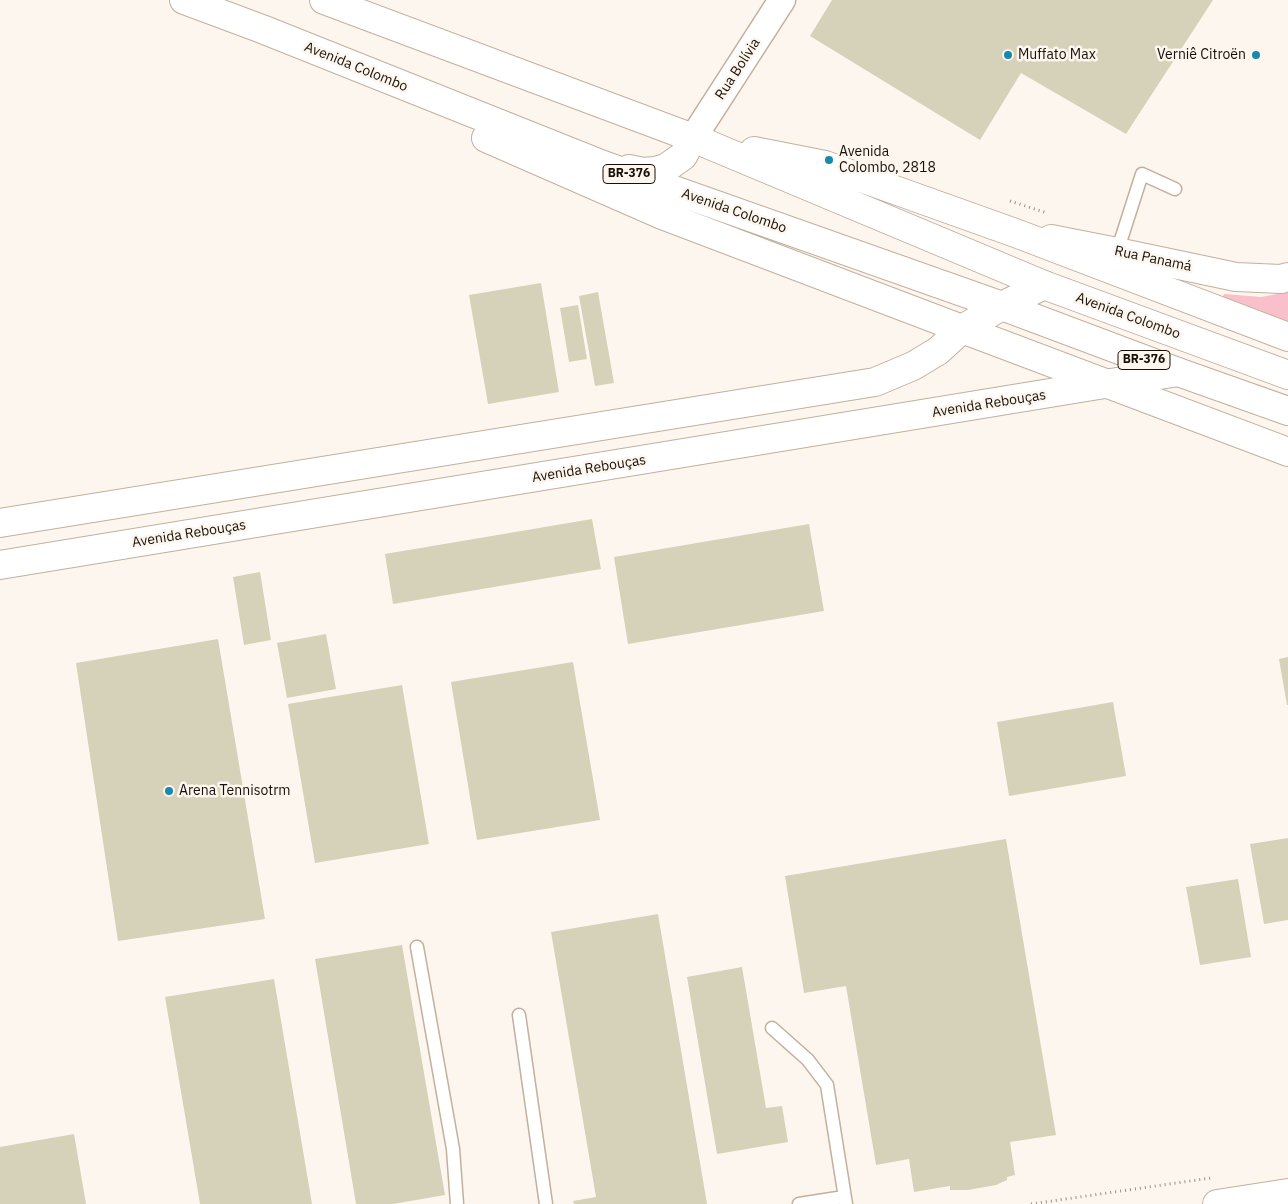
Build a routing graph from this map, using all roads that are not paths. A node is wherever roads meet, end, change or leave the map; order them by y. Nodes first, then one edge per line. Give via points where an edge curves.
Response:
1 (184, 0) edge
2 (324, 0) edge
3 (782, 0) edge
4 (262, 29) junction
5 (693, 138) junction
6 (603, 165) junction
7 (1176, 189) dead end
8 (1018, 234) junction
9 (1117, 252) junction
10 (1288, 277) edge
11 (1044, 285) junction
12 (1002, 306) junction
13 (962, 329) junction
14 (1288, 337) edge
15 (1178, 372) junction
16 (1288, 375) edge
17 (875, 382) junction
18 (1111, 384) junction
19 (1288, 411) edge
20 (882, 422) junction
21 (1288, 452) edge
22 (363, 465) junction
23 (370, 504) junction
24 (0, 523) edge
25 (0, 565) edge
26 (417, 947) dead end
27 (519, 1015) dead end
28 (772, 1028) dead end
29 (1288, 1193) edge
30 (845, 1200) edge
31 (1234, 1203) edge
32 (457, 1204) edge
33 (546, 1204) edge
34 (799, 1204) edge

1 - 4 main road, Avenida Colombo / BR-376
2 - 5 main road, Avenida Colombo / BR-376
3 - 5 street, Rua Bolívia
4 - 6 main road, Avenida Colombo / BR-376
4 - 13 main road via 439,117 662,215
5 - 6 main road via 683,156 656,171
5 - 8 main road, Avenida Colombo via 825,165
5 - 11 main road, Avenida Colombo / BR-376
6 - 12 main road, Avenida Colombo / BR-376
7 - 9 lane via 1142,174
8 - 9 main road, Rua Panamá
8 - 14 main road, Avenida Colombo
9 - 10 main road, Rua Panamá via 1236,277
11 - 12 main road
11 - 16 main road, Avenida Colombo / BR-376
12 - 13 main road
12 - 15 main road, Avenida Colombo / BR-376
13 - 17 main road via 913,366
13 - 18 main road
15 - 18 main road, Avenida Rebouças
15 - 19 main road, Avenida Colombo / BR-376
17 - 20 main road
17 - 22 main road
18 - 20 main road, Avenida Rebouças
18 - 21 main road
20 - 23 main road, Avenida Rebouças
22 - 23 main road
22 - 24 main road
23 - 25 main road, Avenida Rebouças
26 - 32 lane via 453,1149
27 - 33 lane
28 - 30 lane via 808,1060 827,1085
29 - 31 main road
30 - 34 lane

